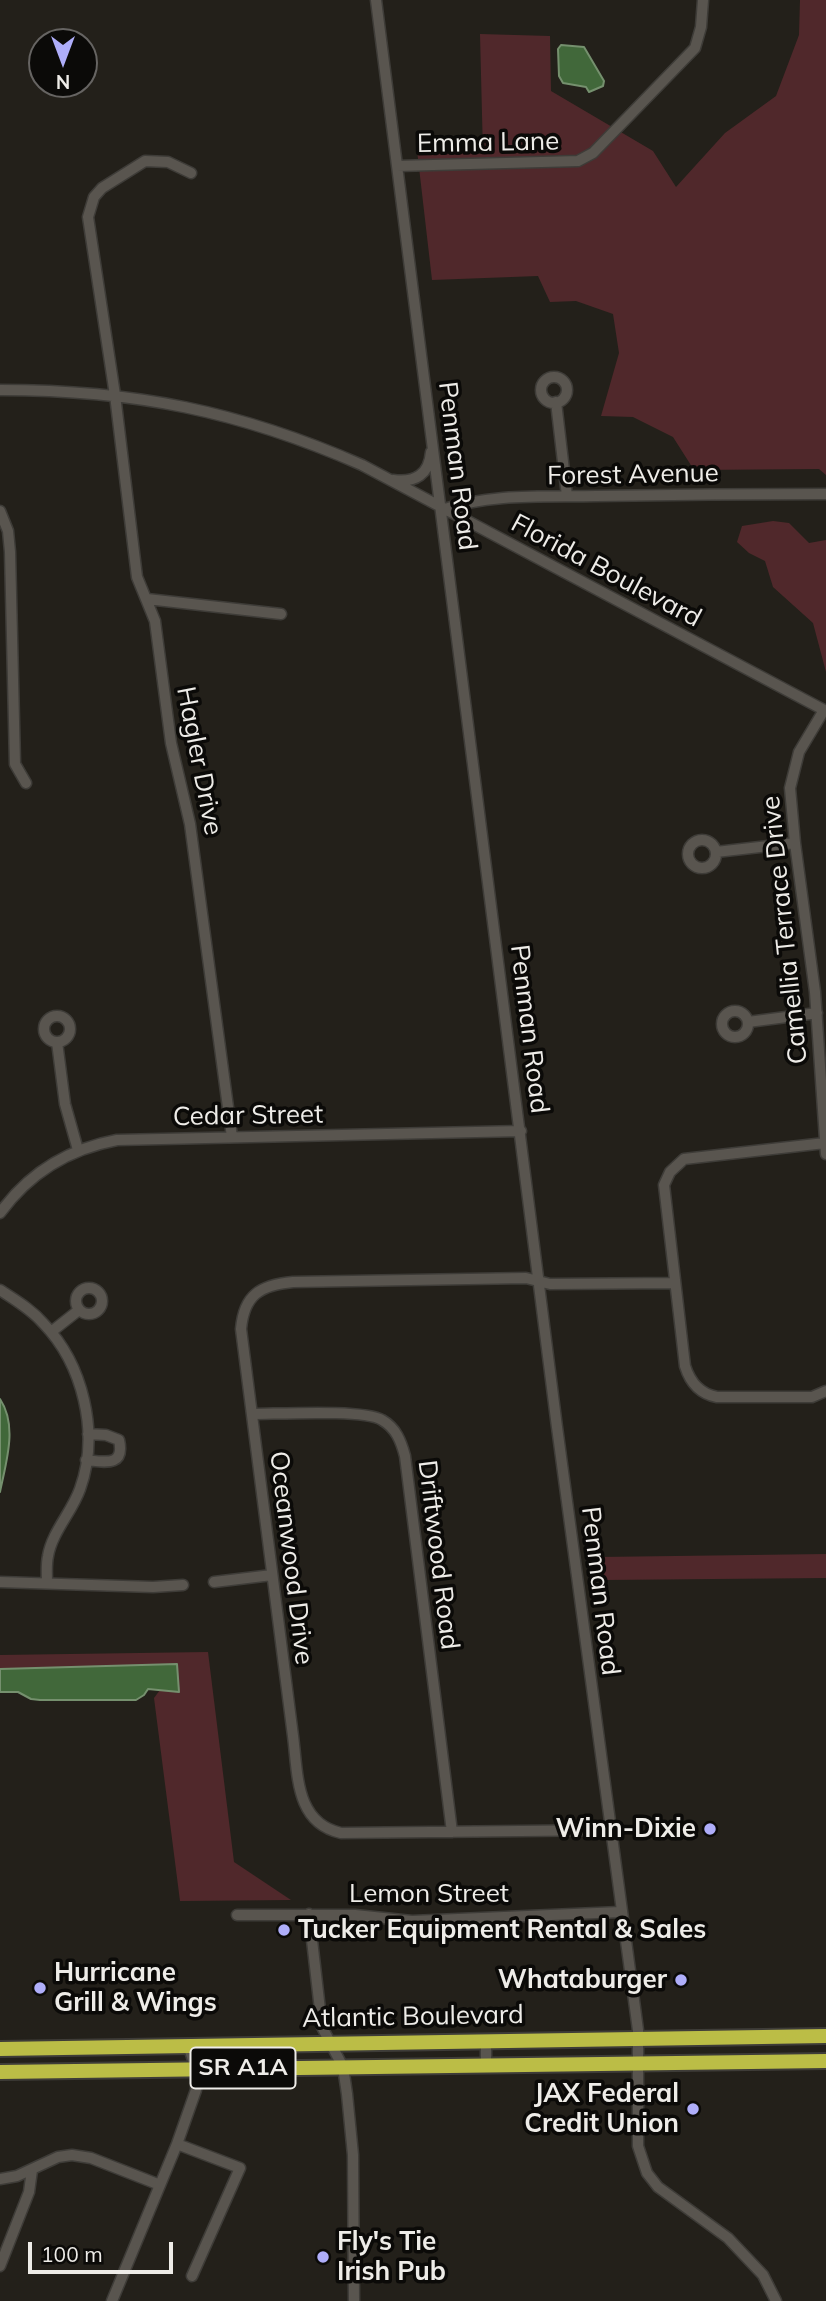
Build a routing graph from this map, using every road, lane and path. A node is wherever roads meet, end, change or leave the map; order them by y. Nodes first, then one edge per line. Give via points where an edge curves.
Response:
1 (376, 0) edge
2 (703, 0) edge
3 (397, 166) junction
4 (191, 173) dead end
5 (0, 390) edge
6 (115, 395) junction
7 (556, 402) dead end
8 (433, 437) junction
9 (387, 479) junction
10 (826, 494) edge
11 (567, 496) junction
12 (442, 510) junction
13 (0, 511) edge
14 (147, 599) junction
15 (281, 614) dead end
16 (825, 710) edge
17 (26, 783) dead end
18 (795, 843) junction
19 (716, 852) dead end
20 (817, 1013) junction
21 (748, 1022) dead end
22 (57, 1042) dead end
23 (521, 1131) junction
24 (232, 1137) junction
25 (825, 1143) edge
26 (78, 1150) junction
27 (826, 1154) edge
28 (0, 1213) edge
29 (540, 1281) junction
30 (675, 1283) junction
31 (0, 1290) edge
32 (79, 1310) dead end
33 (51, 1332) junction
34 (826, 1391) edge
35 (252, 1415) junction
36 (88, 1434) junction
37 (86, 1460) junction
38 (272, 1575) junction
39 (0, 1582) edge
40 (215, 1582) dead end
41 (47, 1583) junction
42 (184, 1585) dead end
43 (610, 1830) junction
44 (452, 1832) junction
45 (620, 1912) junction
46 (309, 1914) junction
47 (237, 1915) dead end
48 (826, 2036) edge
49 (639, 2038) junction
50 (486, 2041) junction
51 (330, 2043) junction
52 (188, 2045) junction
53 (0, 2049) edge
54 (826, 2061) edge
55 (638, 2063) junction
56 (486, 2065) junction
57 (343, 2067) junction
58 (196, 2069) junction
59 (0, 2072) edge
60 (177, 2144) junction
61 (32, 2170) junction
62 (0, 2179) edge
63 (160, 2185) junction
64 (0, 2266) edge
65 (192, 2276) dead end
66 (113, 2301) edge
67 (354, 2301) edge
68 (776, 2301) edge

1 - 3 street, Penman Road
2 - 3 street, Emma Lane via 695,48 593,153 578,161
3 - 8 street, Penman Road
4 - 6 street, Hagler Drive via 168,162 145,162 102,188 89,207
5 - 6 street, Florida Boulevard
6 - 9 street, Florida Boulevard via 240,419 323,448
6 - 14 street, Hagler Drive via 137,577
7 - 11 street
8 - 9 street via 430,464 422,474 411,480
8 - 12 street, Penman Road
9 - 12 street, Florida Boulevard
10 - 11 street, Forest Avenue
11 - 12 street, Forest Avenue via 475,500
12 - 16 street, Florida Boulevard
12 - 23 street, Penman Road
13 - 17 street via 10,552 15,764
14 - 15 street
14 - 24 street, Hagler Drive via 155,621 174,760 190,824
16 - 18 street, Camellia Terrace Drive via 799,752 791,777
18 - 19 street
18 - 20 street, Camellia Terrace Drive
20 - 21 street
20 - 25 street, Camellia Terrace Drive
22 - 26 street via 65,1104
23 - 24 street, Cedar Street
23 - 29 street, Penman Road
24 - 26 street, Cedar Street via 117,1140
25 - 27 street, Camellia Terrace Drive
25 - 30 street via 684,1159 670,1171 664,1192
26 - 28 street, Cedar Street via 38,1173
29 - 30 street
29 - 35 street, Oceanwood Drive via 293,1282 259,1290 245,1307 241,1329
29 - 43 street, Penman Road
30 - 34 street via 685,1366 701,1391 717,1397 784,1398 813,1397
31 - 33 street
32 - 33 street
33 - 36 street via 74,1370
35 - 38 street, Oceanwood Drive
35 - 44 street, Driftwood Road via 373,1416 398,1436 405,1456
36 - 37 street
36 - 37 street via 114,1437 121,1448 115,1461
37 - 41 street via 81,1487 48,1555
38 - 40 street
38 - 44 street, Oceanwood Drive via 301,1797 310,1814 318,1824 341,1833
39 - 41 street
41 - 42 street
43 - 44 street
43 - 45 street, Penman Road
45 - 46 street, Lemon Street via 412,1921
45 - 49 street, Penman Road
46 - 47 street, Lemon Street
46 - 51 street via 320,2017
48 - 49 highway, Atlantic Boulevard / SR A1A
49 - 50 highway, Atlantic Boulevard / SR A1A
49 - 55 street, Penman Road
50 - 51 highway, Atlantic Boulevard / SR A1A
50 - 56 street
51 - 52 highway, Atlantic Boulevard / SR A1A
51 - 57 street
52 - 53 highway, Atlantic Boulevard / SR A1A
52 - 58 street
54 - 55 highway, Atlantic Boulevard / SR A1A
55 - 56 highway, Atlantic Boulevard / SR A1A
55 - 68 street, Penman Road via 638,2146 647,2173 673,2200 728,2238 762,2275
56 - 57 highway, Atlantic Boulevard / SR A1A
57 - 58 highway, Atlantic Boulevard / SR A1A
57 - 67 street via 353,2155
58 - 59 highway, Atlantic Boulevard / SR A1A
58 - 60 street via 196,2090
60 - 63 street
60 - 65 street via 240,2168
61 - 62 street
61 - 63 street via 72,2155
61 - 64 street via 29,2192
63 - 66 street

